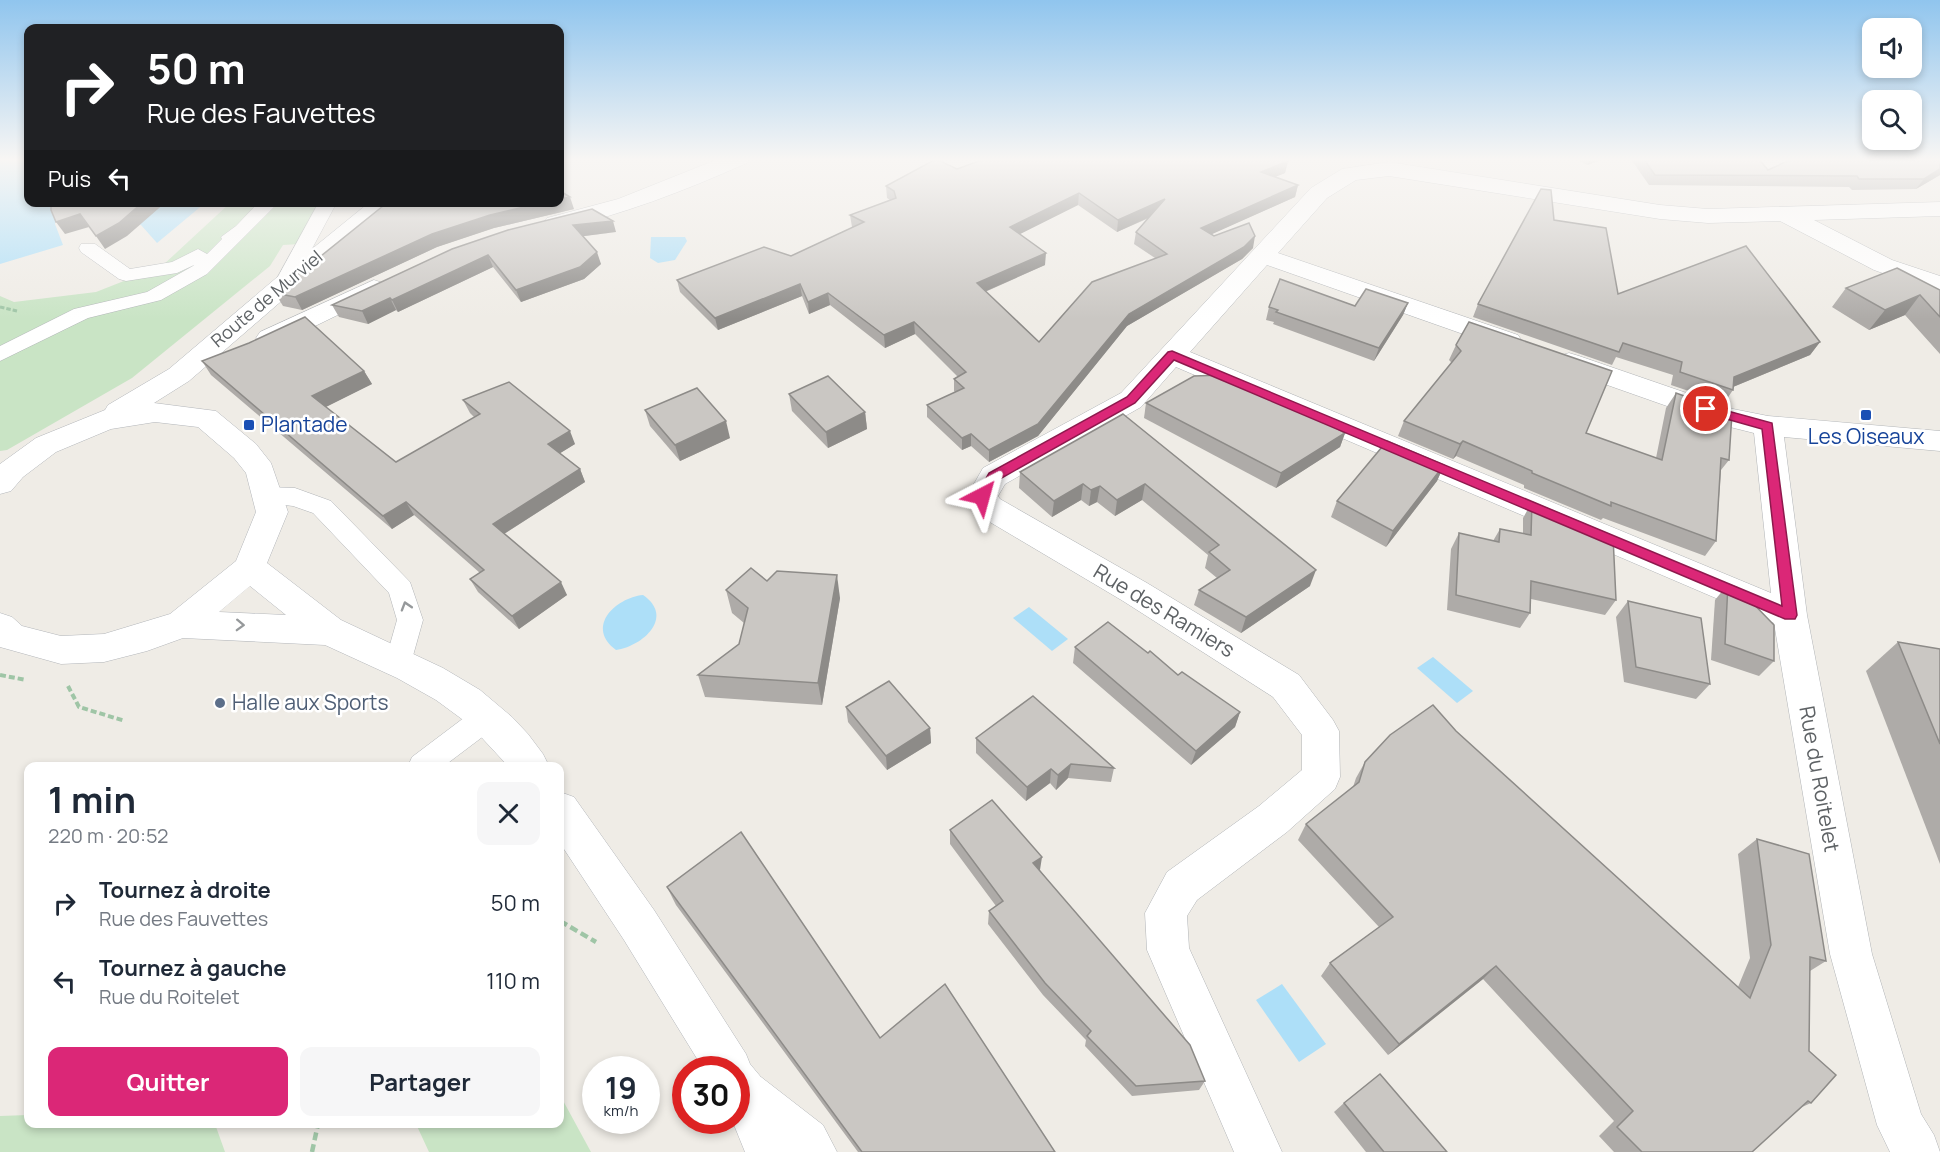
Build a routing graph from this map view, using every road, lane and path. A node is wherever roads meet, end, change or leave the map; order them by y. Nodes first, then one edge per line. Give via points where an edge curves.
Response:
1 (261, 212) edge
2 (323, 212) edge
3 (373, 212) edge
4 (606, 212) edge
5 (1301, 212) edge
6 (1658, 212) edge
7 (1843, 212) edge
8 (1785, 214) junction
9 (537, 226) edge
10 (243, 230) junction
11 (88, 248) dead end
12 (1261, 255) junction
13 (396, 277) edge
14 (284, 284) junction
15 (1940, 285) edge
16 (0, 354) edge
17 (1172, 355) junction
18 (179, 375) junction
19 (155, 412) junction
20 (105, 420) junction
21 (1768, 426) junction
22 (1940, 441) edge
23 (4, 476) edge
24 (267, 496) junction
25 (249, 568) junction
26 (1790, 615) junction
27 (182, 624) junction
28 (330, 631) junction
29 (4, 634) edge
30 (399, 663) junction
31 (68, 685) dead end
32 (487, 717) junction
33 (125, 721) dead end
34 (427, 762) edge
35 (527, 762) edge
36 (564, 816) edge
37 (721, 1056) edge
38 (750, 1092) edge
39 (750, 1110) edge
40 (317, 1128) edge
41 (1909, 1139) edge
42 (312, 1152) edge
43 (769, 1152) edge
44 (813, 1152) edge
45 (1258, 1152) edge

1 - 10 lane
2 - 14 lane
3 - 14 street, Route de Murviel
4 - 9 street
5 - 12 street, Rue des Ramiers
6 - 8 street, Rue des Ramiers via 1708,216
7 - 8 street
8 - 15 street via 1883,265
10 - 11 lane via 177,267 126,275
10 - 16 lane via 200,270 154,296 81,313
12 - 17 street, Rue des Ramiers
12 - 21 street via 1728,417
13 - 18 street via 244,350
14 - 18 street, Route de Murviel
17 - 26 street
17 - 45 street, Rue des Ramiers via 1131,400 994,477 982,496 989,507 1286,686 1320,731 1321,777 1273,819 1182,886 1166,913 1168,950
18 - 19 street, Route de Murviel
18 - 20 street, Route de Murviel
19 - 20 street
19 - 24 street via 206,418 253,460
20 - 23 street via 46,445
21 - 22 street
21 - 26 street, Rue du Roitelet
24 - 25 street via 272,512
30 -> 24 lane via 410,620 401,589 322,507 296,497
25 - 27 street
25 - 28 street
26 - 41 street, Rue du Roitelet via 1851,954
27 -> 28 street
27 - 29 street via 105,648 61,650
28 - 30 street
30 - 32 street via 442,683
31 - 33 path via 79,706
32 - 34 lane
32 - 35 street
36 - 37 street
38 - 44 street
39 - 43 street
40 - 42 path

